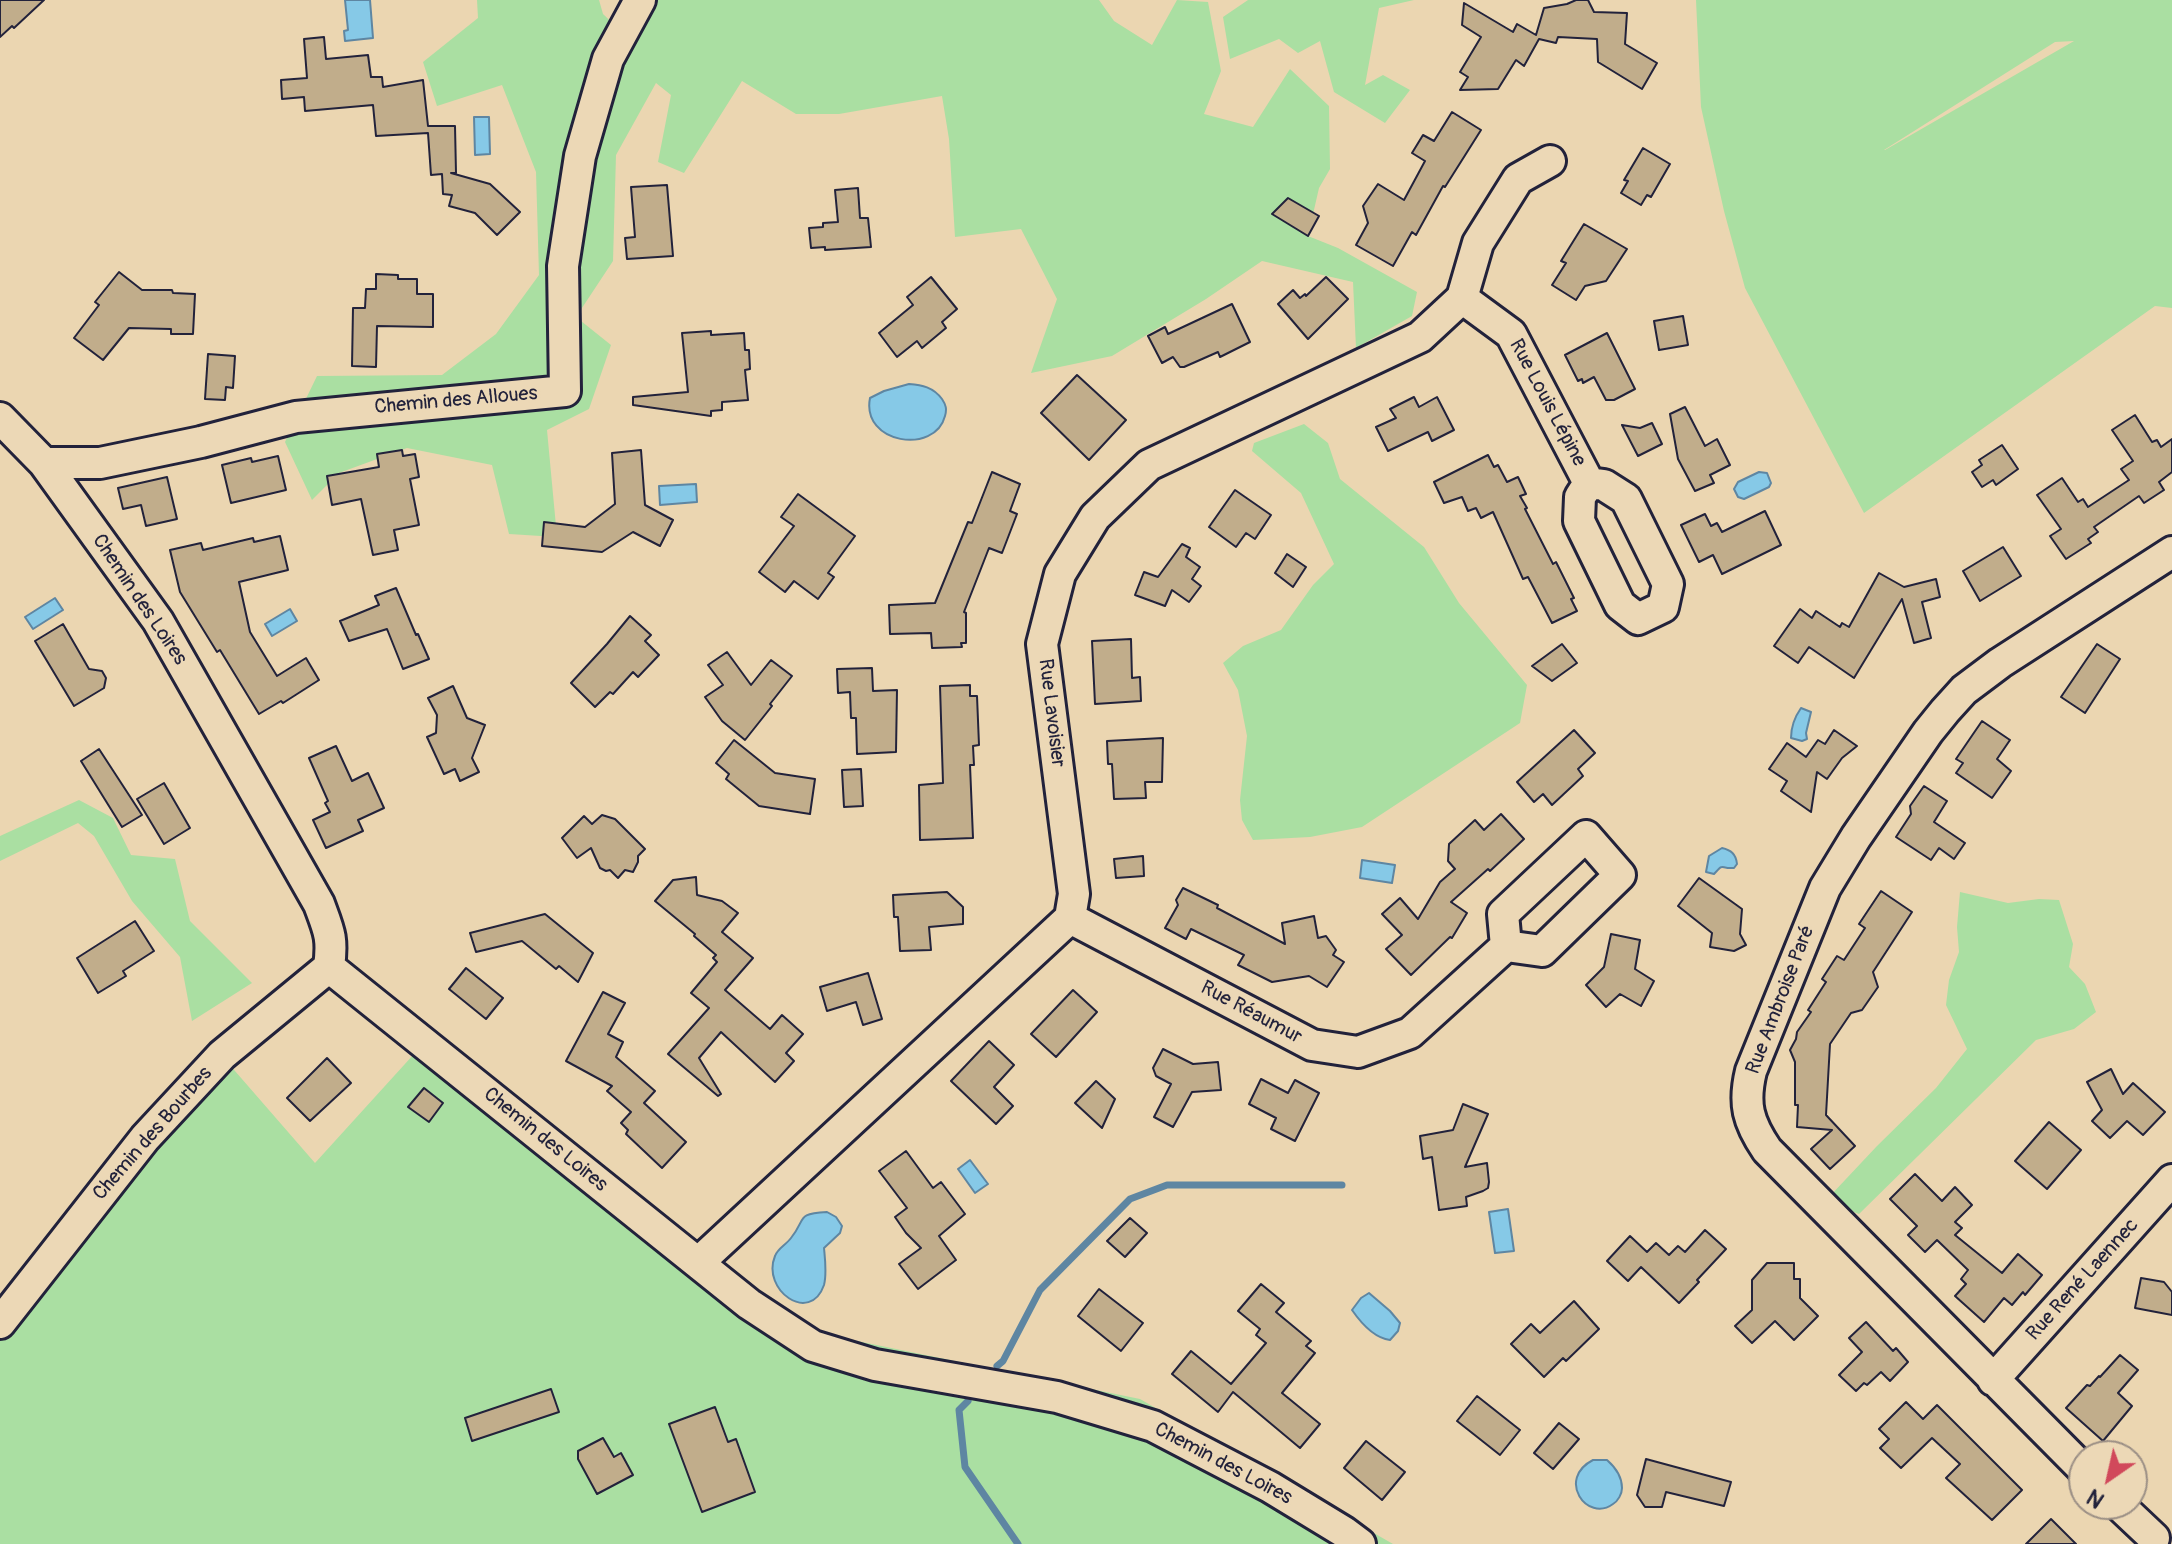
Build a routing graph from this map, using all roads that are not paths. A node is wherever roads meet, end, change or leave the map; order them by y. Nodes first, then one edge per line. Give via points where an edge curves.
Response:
1 (640, 0) edge
2 (1550, 161) dead end
3 (1462, 298) junction
4 (0, 418) edge
5 (44, 463) junction
6 (1589, 483) dead end
7 (2172, 552) edge
8 (1070, 918) junction
9 (1506, 946) dead end
10 (329, 967) junction
11 (2172, 1180) edge
12 (698, 1263) junction
13 (0, 1323) edge
14 (1993, 1380) junction
15 (2068, 1454) edge
16 (2140, 1520) edge
17 (2158, 1533) edge
18 (1360, 1544) edge

1 - 5 street, Chemin des Alloues via 608,59 580,156 563,266 565,391 296,417 100,463
2 - 3 street via 1518,179 1478,243
3 - 6 street, Rue Louis Lépine via 1511,334
3 - 8 street, Rue Lavoisier via 1420,337 1149,465 1095,517 1060,574 1042,644 1074,894
4 - 5 street, Chemin des Loires
5 - 10 street, Chemin des Loires via 158,621 312,891 329,931
7 - 14 street, Rue Ambroise Paré via 2000,663 1964,690 1928,732 1825,888 1746,1092 1754,1132 1767,1150
8 - 9 street, Rue Réaumur via 1312,1045 1358,1052 1410,1033
8 - 12 street
10 - 12 street, Chemin des Loires
10 - 13 street, Chemin des Bourbes via 222,1055 145,1138
11 - 14 street, Rue René Laennec
12 - 18 street, Chemin des Loires via 813,1346 875,1365 1057,1397 1153,1426 1270,1487
14 - 15 street, Rue Ambroise Paré
16 - 17 street

